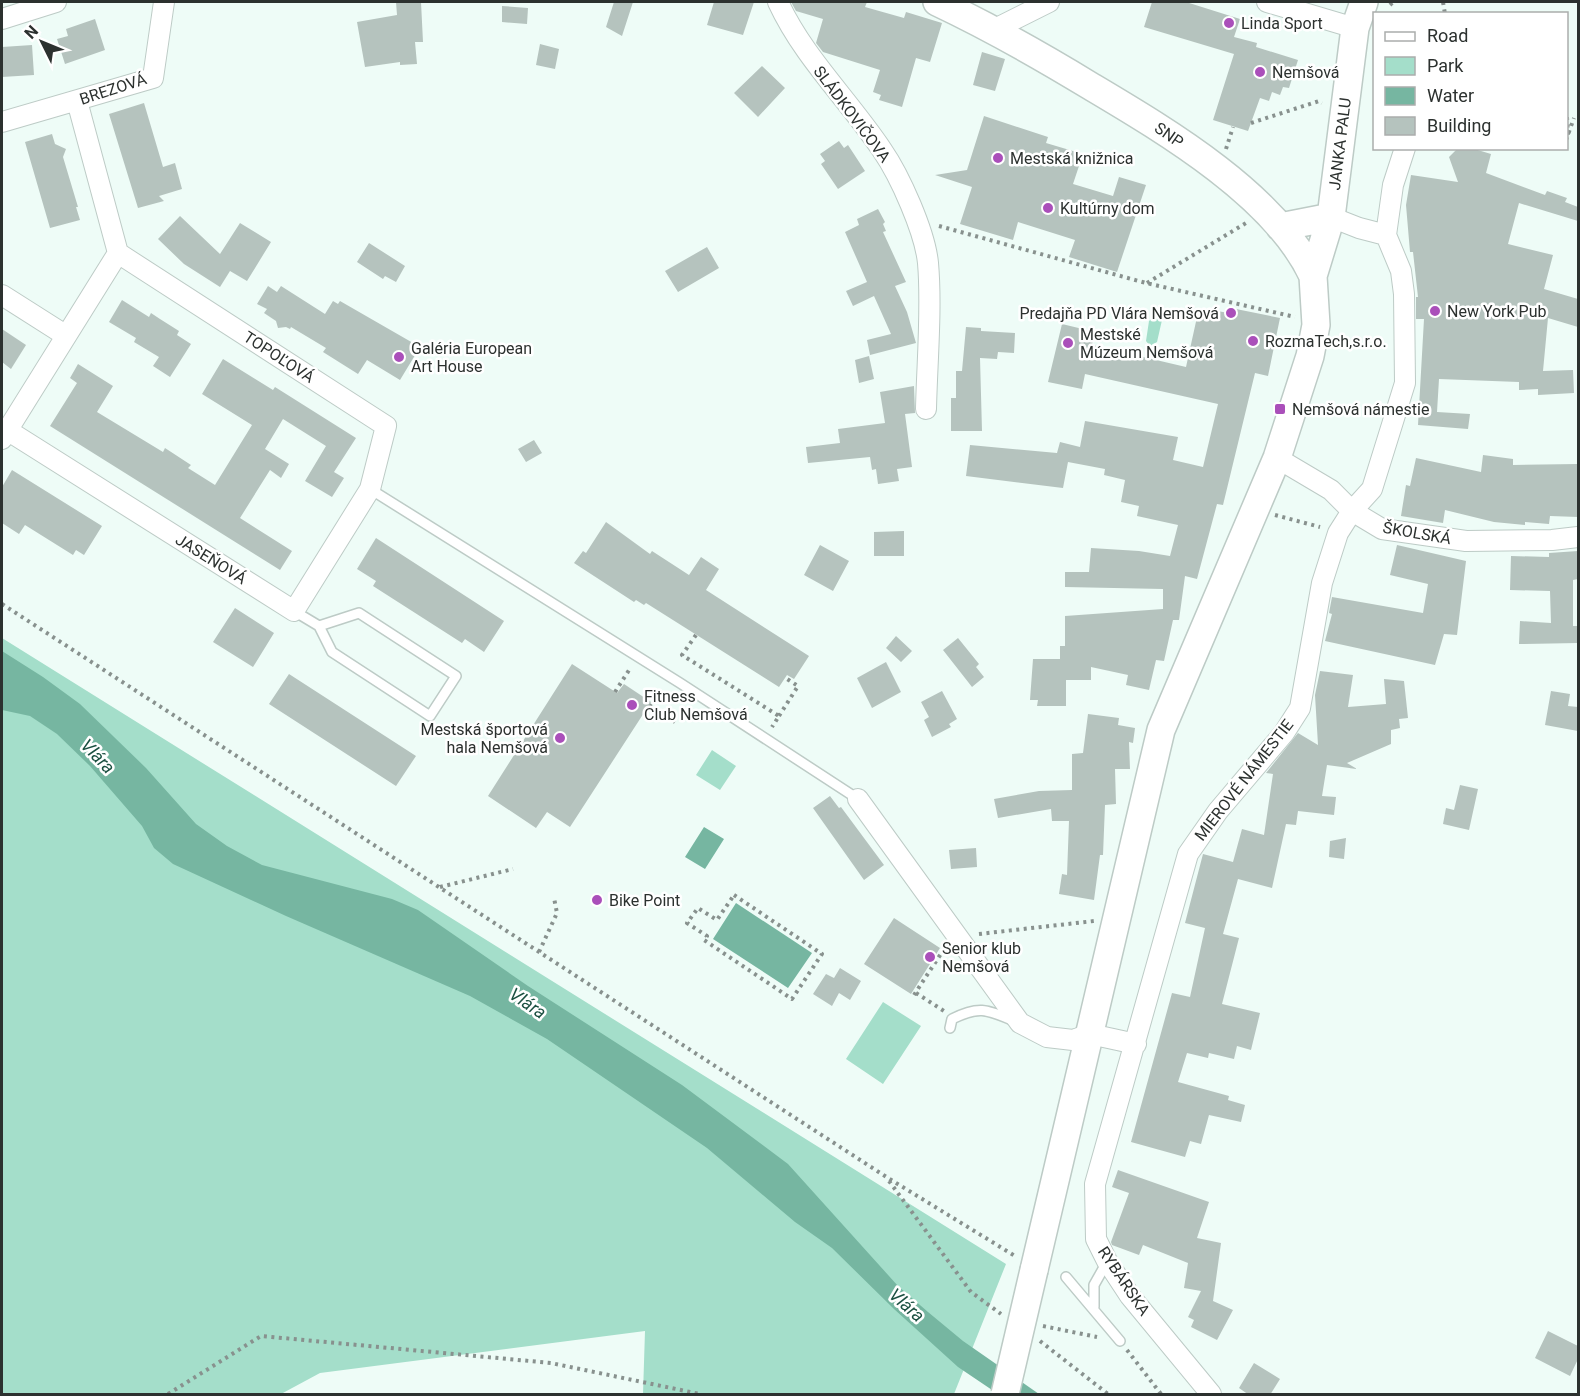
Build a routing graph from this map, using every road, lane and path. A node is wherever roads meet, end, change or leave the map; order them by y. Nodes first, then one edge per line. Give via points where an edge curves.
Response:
1 (56, 2) edge
2 (164, 2) edge
3 (778, 2) edge
4 (937, 2) edge
5 (1049, 2) edge
6 (1267, 2) edge
7 (1382, 3) edge
8 (2, 19) edge
9 (1355, 28) junction
10 (995, 29) junction
11 (77, 101) junction
12 (1330, 108) dead end
13 (1574, 118) dead end
14 (2, 122) edge
15 (1251, 123) dead end
16 (1233, 127) dead end
17 (1568, 137) edge
18 (1404, 150) edge
19 (1224, 152) dead end
20 (1331, 217) junction
21 (1253, 219) dead end
22 (918, 220) junction
23 (1280, 227) junction
24 (1389, 242) junction
25 (118, 253) junction
26 (1313, 276) junction
27 (1146, 283) junction
28 (2, 295) edge
29 (1295, 317) dead end
30 (65, 335) junction
31 (926, 409) dead end
32 (4, 434) edge
33 (1277, 458) junction
34 (370, 489) junction
35 (1352, 511) junction
36 (1269, 513) dead end
37 (1338, 532) junction
38 (1578, 537) edge
39 (2, 604) edge
40 (294, 611) junction
41 (319, 626) junction
42 (696, 635) dead end
43 (638, 657) junction
44 (789, 676) dead end
45 (615, 692) dead end
46 (649, 705) dead end
47 (779, 716) junction
48 (675, 722) dead end
49 (765, 738) junction
50 (858, 799) joint
51 (513, 869) dead end
52 (440, 887) junction
53 (554, 898) dead end
54 (1103, 920) dead end
55 (956, 935) junction
56 (704, 940) joint
57 (539, 952) junction
58 (955, 1018) junction
59 (1020, 1023) junction
60 (950, 1029) dead end
61 (1090, 1034) junction
62 (1136, 1044) junction
63 (888, 1178) junction
64 (1107, 1261) junction
65 (1027, 1265) junction
66 (1066, 1276) dead end
67 (1094, 1310) junction
68 (1009, 1317) dead end
69 (1038, 1324) dead end
70 (1036, 1338) dead end
71 (1120, 1341) junction
72 (168, 1395) edge
73 (700, 1395) edge
74 (1005, 1395) edge
75 (1108, 1395) edge
76 (1161, 1395) edge
77 (1211, 1395) edge

1 - 8 street
2 - 11 street, BREZOVÁ via 153,78
3 - 22 street, SLÁDKOVIČOVA via 812,61 884,151
4 - 10 main road, SNP
5 - 10 street
6 - 9 street
7 - 9 main road, JANKA PALU
9 - 20 main road, JANKA PALU
10 - 23 main road, SNP via 1162,129 1218,171
11 - 14 street, BREZOVÁ
11 - 25 street
12 - 15 path via 1319,102
13 - 17 path
16 - 19 path
18 - 24 street, MIEROVÉ NÁMESTIE via 1393,185
20 - 23 main road
20 - 24 street
20 - 26 main road
21 - 27 path
22 - 27 path
22 - 31 street, SLÁDKOVIČOVA via 928,262
23 - 26 main road, SNP
24 - 35 street, MIEROVÉ NÁMESTIE via 1401,271 1404,294 1405,383 1372,489
25 - 30 street
25 - 34 street, TOPOĽOVÁ via 386,426
26 - 33 main road via 1316,325 1310,356
27 - 29 path
28 - 30 street
30 - 32 street
32 - 40 street, JASEŇOVÁ
33 - 35 street, ŠKOLSKÁ via 1331,490
33 - 61 main road via 1161,730
34 - 40 street
34 - 43 lane
35 - 37 street, MIEROVÉ NÁMESTIE
35 - 38 street, ŠKOLSKÁ via 1382,529 1466,541
36 - 37 path
37 - 62 street, MIEROVÉ NÁMESTIE via 1322,583 1300,708 1192,847
39 - 52 path
40 - 41 lane
41 - 41 lane via 332,652 430,716 456,675 359,613
42 - 47 path via 682,655
43 - 45 path
43 - 49 lane
44 - 47 path via 787,679 798,687
46 - 48 path
47 - 49 path
49 - 50 lane
50 - 55 street
51 - 52 path
52 - 57 path
53 - 57 path via 557,913
54 - 55 path
55 - 58 path via 915,994
55 - 59 street
56 - 56 path via 792,999 822,954 734,895 717,920 698,908 687,923 707,936
57 - 63 path
58 - 59 lane via 971,1009
58 - 60 lane
59 - 61 street via 1047,1037 1073,1040
61 - 62 street
61 - 65 main road
62 - 64 street, RYBÁRSKA via 1095,1184 1096,1239
63 - 65 path
63 - 68 path via 970,1292 986,1306
64 - 67 lane via 1094,1285
64 - 77 street, RYBÁRSKA via 1130,1296
65 - 74 main road, bridge
66 - 67 lane
67 - 71 lane
69 - 71 path
70 - 75 path
71 - 76 path
72 - 73 path via 261,1336 551,1363

